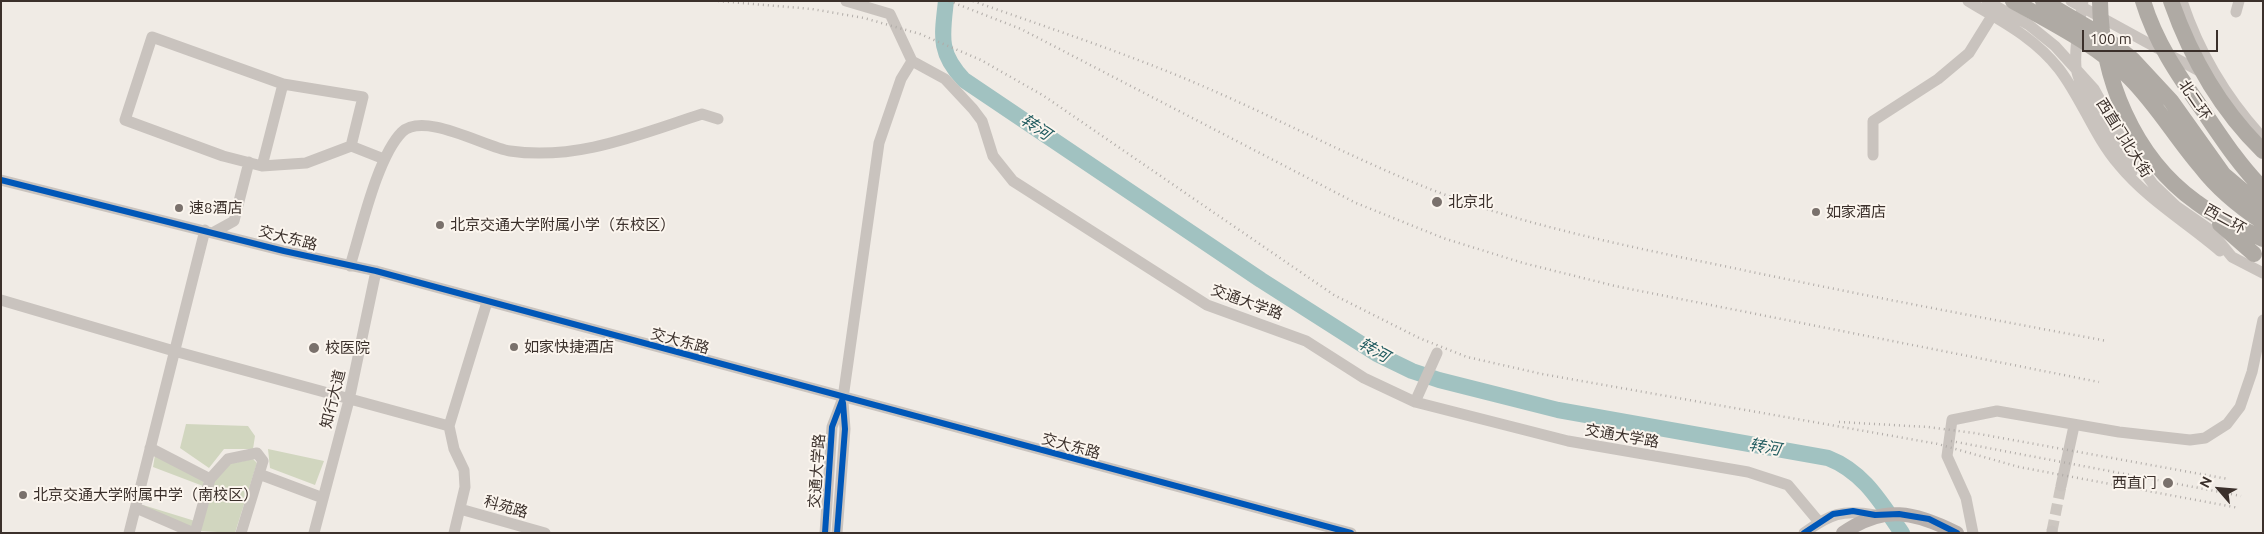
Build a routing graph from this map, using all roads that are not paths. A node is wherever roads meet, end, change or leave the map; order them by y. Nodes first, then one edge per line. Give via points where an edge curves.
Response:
1 (846, 1) edge
2 (1968, 1) edge
3 (1987, 1) edge
4 (2013, 1) edge
5 (2042, 1) edge
6 (2071, 1) edge
7 (2083, 1) edge
8 (2100, 1) edge
9 (2171, 1) edge
10 (2182, 1) edge
11 (2145, 8) edge
12 (1992, 16) junction
13 (912, 61) junction
14 (2221, 83) junction
15 (283, 84) junction
16 (718, 119) dead end
17 (2263, 138) edge
18 (351, 146) junction
19 (2263, 151) edge
20 (1873, 155) dead end
21 (384, 159) junction
22 (249, 162) junction
23 (262, 166) junction
24 (1, 180) edge
25 (2263, 189) edge
26 (2188, 196) junction
27 (2152, 197) junction
28 (2263, 208) edge
29 (2263, 222) edge
30 (2206, 227) junction
31 (210, 231) junction
32 (2263, 239) edge
33 (2258, 256) edge
34 (2238, 261) junction
35 (350, 266) junction
36 (376, 271) junction
37 (2263, 273) edge
38 (1, 300) edge
39 (487, 302) junction
40 (2263, 320) edge
41 (174, 351) junction
42 (1435, 357) dead end
43 (843, 398) junction
44 (349, 400) junction
45 (1415, 402) junction
46 (449, 426) junction
47 (2074, 426) junction
48 (150, 448) junction
49 (259, 474) junction
50 (210, 479) junction
51 (2061, 486) tunnel mouth
52 (323, 498) junction
53 (136, 508) junction
54 (460, 509) junction
55 (1875, 515) junction
56 (1820, 522) junction
57 (517, 530) edge
58 (1845, 532) edge
59 (129, 533) edge
60 (195, 533) edge
61 (241, 533) edge
62 (314, 533) edge
63 (454, 533) edge
64 (545, 533) edge
65 (825, 533) edge
66 (837, 533) edge
67 (1351, 533) edge
68 (1804, 533) edge
69 (1958, 533) edge
70 (1973, 533) edge

1 - 13 street via 890,14
2 - 12 street
3 - 30 street, 西直门北大街 via 2029,26 2060,51 2094,89 2126,147 2152,182 2179,208
4 - 29 highway via 2082,40 2117,66 2154,104 2213,181
5 - 28 highway via 2104,37 2132,59 2167,96 2223,174
6 - 14 street
7 - 27 street via 2076,61 2078,77 2122,156
8 - 26 highway via 2113,80 2126,114 2144,148
9 - 19 highway via 2210,85 2233,118
10 - 14 street via 2200,45
11 - 25 highway, 北二环 via 2164,51 2207,117
12 - 20 street via 1969,53 1938,79 1873,121
12 - 27 street via 2026,36 2052,61 2110,154
13 - 43 street, 交通大学路 via 900,79 878,143
13 - 45 street, 交通大学路 via 945,79 973,108 982,120 993,156 1013,181 1206,305 1306,341 1364,378
14 - 17 street
15 - 18 street via 364,97
15 - 22 street via 152,37 125,120 223,156
15 - 23 street
16 - 21 street via 702,114 594,148 532,153 498,148 452,130 421,126 403,131
18 - 21 street
18 - 23 street via 306,163
21 - 35 street
22 - 23 street
22 - 31 street via 234,221
24 - 31 street, 交大东路
26 - 32 highway, 西二环
26 - 33 highway
27 - 34 street via 2220,251
30 - 33 highway
30 - 34 street, 西直门北大街
31 - 35 street, 交大东路
31 - 41 street
34 - 37 street, 西直门北大街
35 - 36 street, 交大东路
36 - 39 street, 交大东路
36 - 44 street, 知行大道
38 - 41 street
39 - 43 street, 交大东路
39 - 46 street
40 - 47 street via 2244,398 2232,419 2213,435 2190,440
41 - 44 street
41 - 48 street
42 - 45 street
43 - 65 street, 交通大学路 via 832,427
43 - 66 street, 交通大学路 via 845,429
43 - 67 street, 交大东路
44 - 46 street
44 - 52 street, 知行大道
45 - 56 street, 交通大学路 via 1568,441 1763,476 1788,485
46 - 54 street via 454,449 464,470 465,487
47 - 51 street
47 - 70 street via 1997,411 1952,420 1947,456 1966,498
48 - 50 street
48 - 53 street
49 - 50 street via 263,460 257,454 228,459
49 - 52 street
49 - 61 street
50 - 60 street
52 - 62 street, 知行大道
53 - 59 street
53 - 60 street
54 - 57 street, 科苑路
54 - 63 street
55 - 56 street via 1853,511 1834,514
55 - 58 main road
55 - 69 main road via 1899,514 1928,519
56 - 68 street
57 - 64 street, 科苑路

